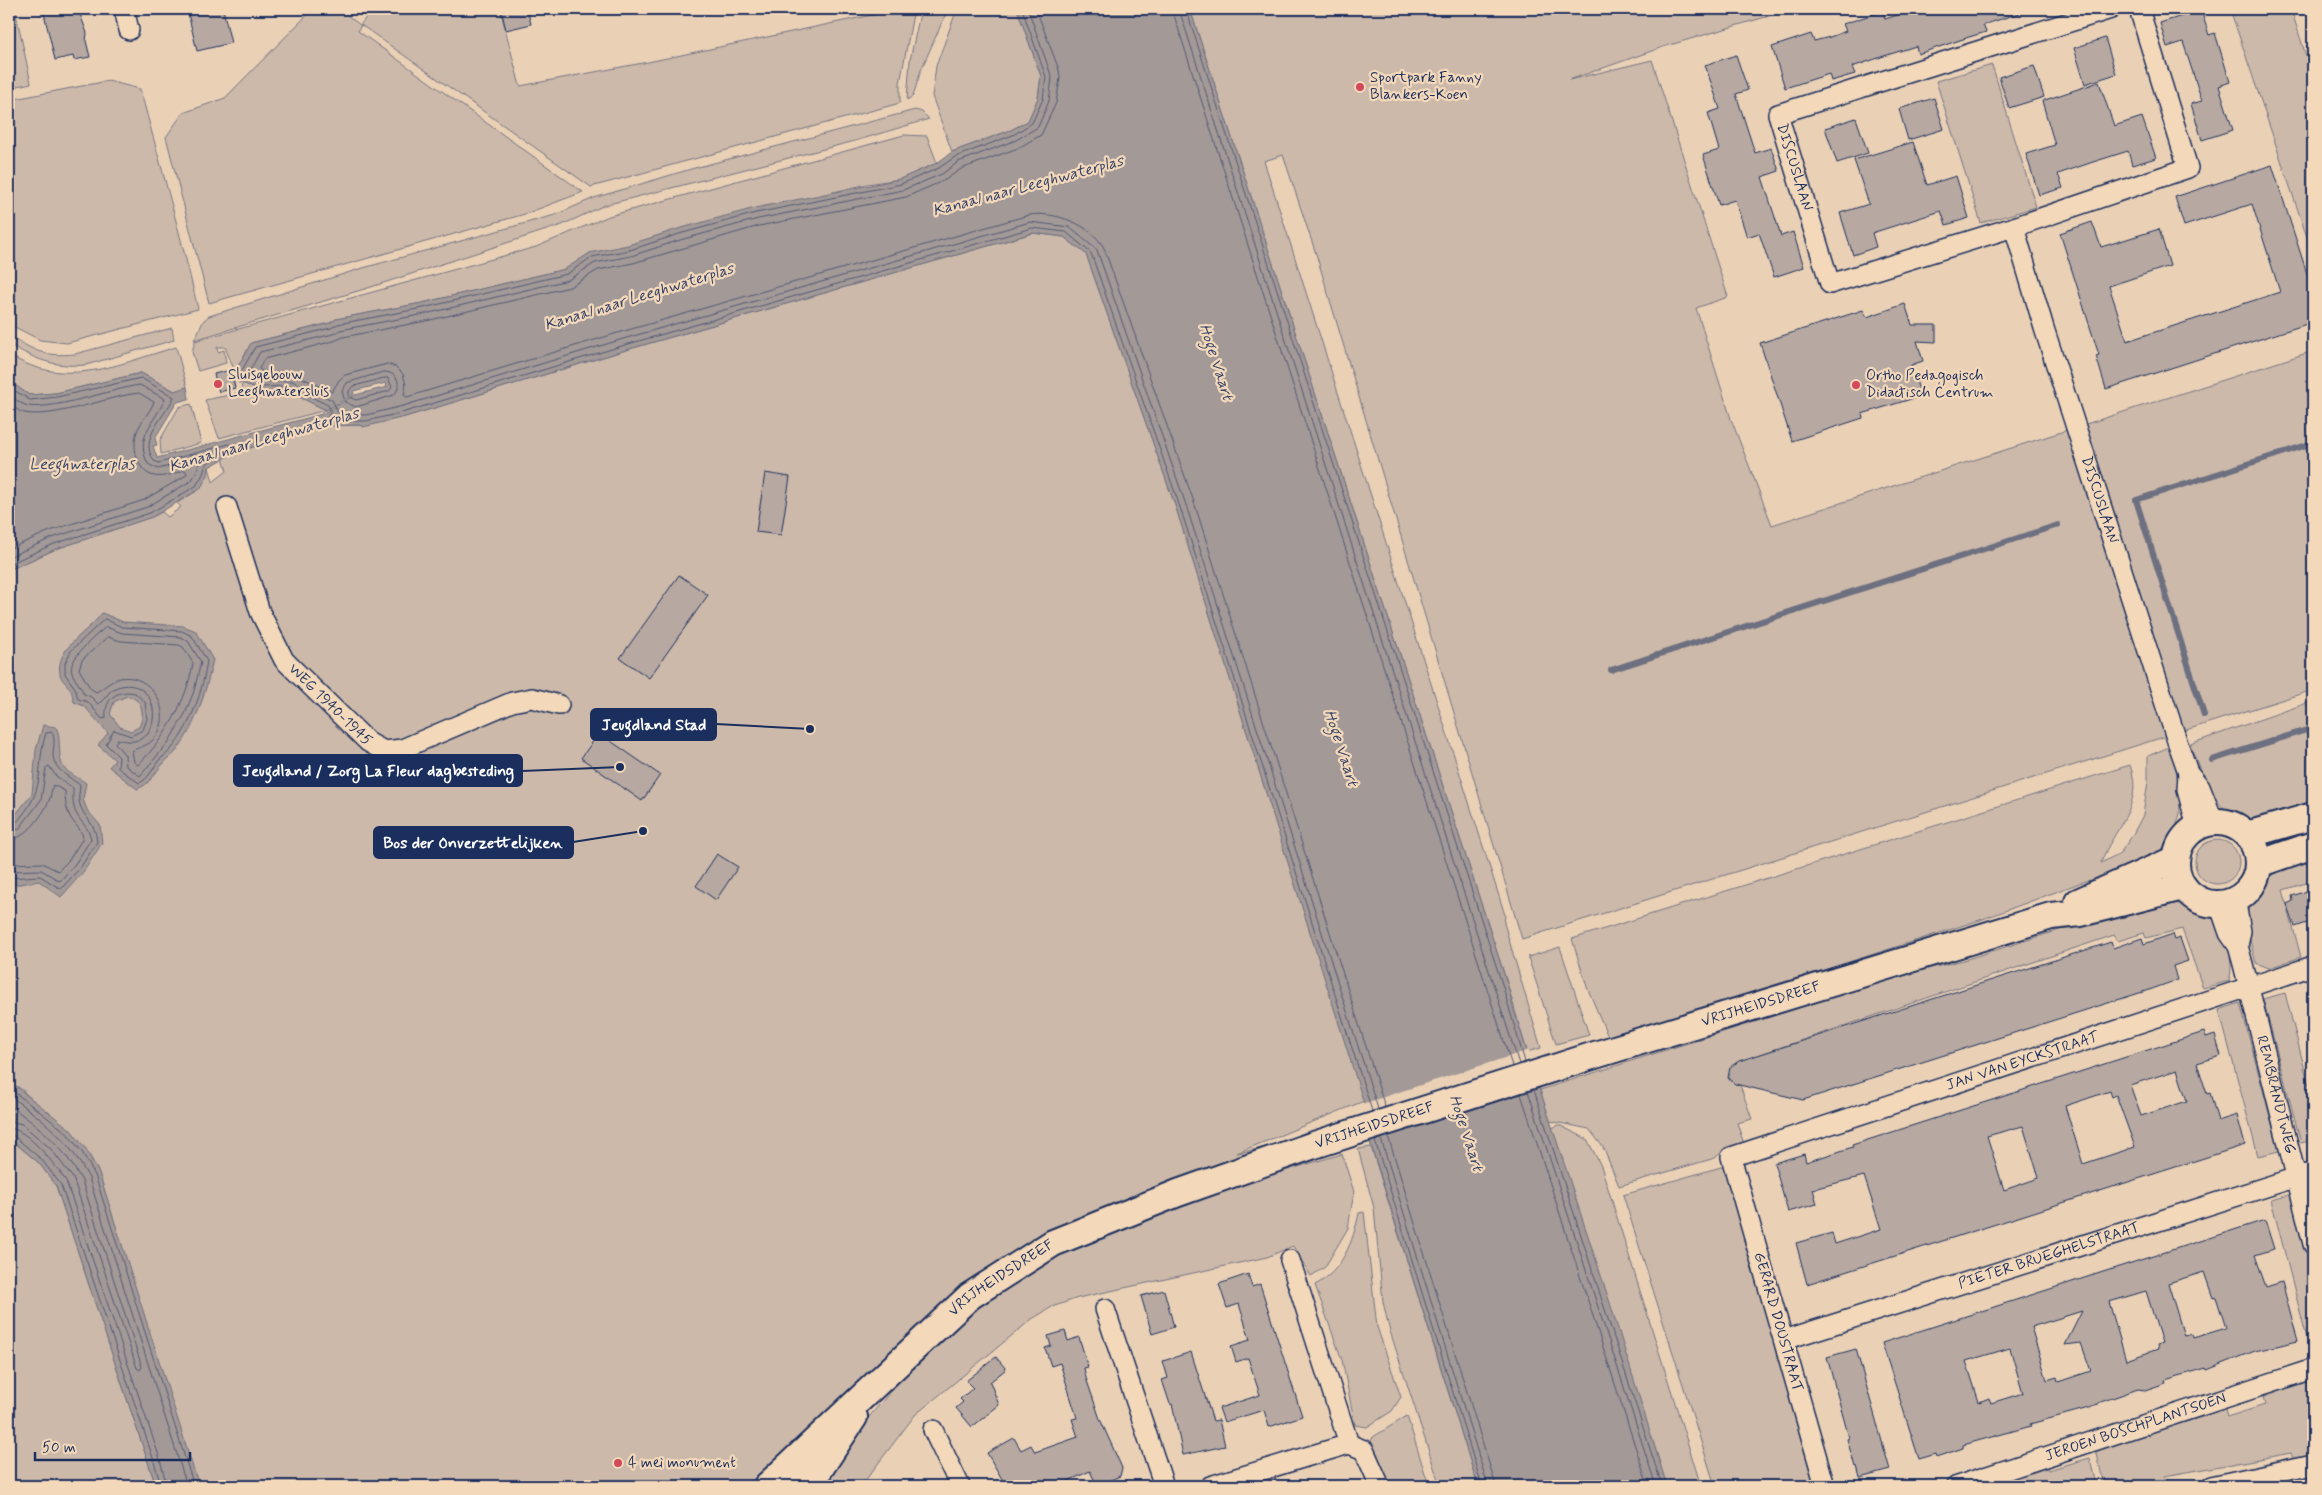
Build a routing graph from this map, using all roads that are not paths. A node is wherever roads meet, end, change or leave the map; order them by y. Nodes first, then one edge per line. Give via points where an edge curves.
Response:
1 (124, 9) edge
2 (2111, 9) edge
3 (2139, 9) edge
4 (130, 30) dead end
5 (2014, 227) junction
6 (227, 507) dead end
7 (559, 704) dead end
8 (2313, 816) edge
9 (2206, 824) junction
10 (2247, 835) junction
11 (2313, 845) edge
12 (2176, 859) junction
13 (2258, 864) junction
14 (2183, 887) junction
15 (2227, 902) junction
16 (2051, 916) junction
17 (2313, 966) edge
18 (2248, 986) junction
19 (1732, 1157) joint
20 (2304, 1175) edge
21 (2313, 1244) edge
22 (1290, 1260) dead end
23 (1105, 1309) dead end
24 (1784, 1340) junction
25 (2313, 1369) edge
26 (883, 1375) junction
27 (933, 1430) dead end
28 (1349, 1444) junction
29 (2313, 1464) edge
30 (767, 1486) edge
31 (804, 1486) edge
32 (960, 1486) edge
33 (1164, 1486) edge
34 (1210, 1486) edge
35 (1380, 1486) edge
36 (1825, 1486) edge
37 (1957, 1486) edge
38 (2211, 1486) edge

1 - 4 street
2 - 5 street, DISCUSLAAN via 1778,114 1830,284
3 - 5 street, DISCUSLAAN via 2188,168
5 - 9 street, DISCUSLAAN via 2188,772 2200,787
6 - 7 street, WEG 1940-1945 via 260,612 284,660 368,742 384,750 402,749 512,702 532,698
8 - 10 main road
9 - 10 main road via 2232,826
9 - 12 main road via 2186,835
10 - 13 main road
11 - 13 main road
12 - 14 main road via 2178,878
12 - 16 main road, VRIJHEIDSDREEF
13 - 15 main road via 2251,885
14 - 15 main road via 2199,900
14 - 16 main road, VRIJHEIDSDREEF via 2081,913
15 - 18 street, REMBRANDTWEG via 2229,933 2238,946
16 - 26 main road, VRIJHEIDSDREEF via 1595,1055 1178,1192 1052,1243 970,1296
17 - 18 street, JAN VAN EYCKSTRAAT
18 - 19 street, JAN VAN EYCKSTRAAT
18 - 20 street, REMBRANDTWEG
19 - 24 street, GERARD DOUSTRAAT
20 - 21 street, REMBRANDTWEG
20 - 24 street, PIETER BRUEGHELSTRAAT
22 - 28 street
23 - 33 street
24 - 36 street, GERARD DOUSTRAAT
25 - 37 street, JEROEN BOSCHPLANTSOEN
26 - 30 main road, VRIJHEIDSDREEF
26 - 31 main road, VRIJHEIDSDREEF
27 - 32 street
28 - 34 street
28 - 35 street via 1364,1450
29 - 38 street

